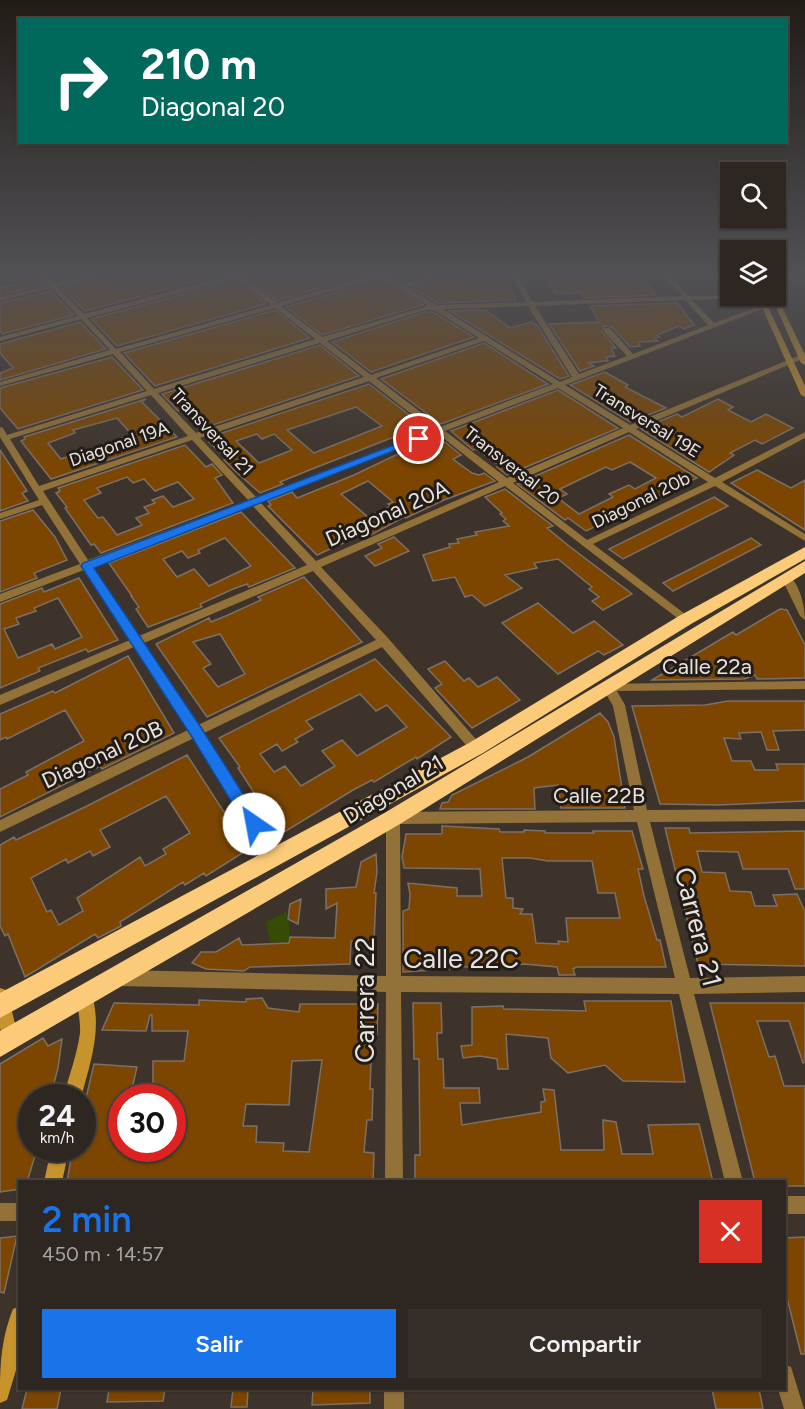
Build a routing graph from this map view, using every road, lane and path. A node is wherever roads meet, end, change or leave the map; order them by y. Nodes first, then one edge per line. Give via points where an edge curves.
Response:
1 (103, 339) edge
2 (161, 339) edge
3 (320, 339) joint
4 (483, 339) edge
5 (486, 339) edge
6 (553, 339) edge
7 (615, 339) edge
8 (680, 339) edge
9 (779, 339) edge
10 (795, 339) edge
11 (115, 352) junction
12 (633, 357) junction
13 (804, 358) edge
14 (789, 362) junction
15 (578, 378) junction
16 (371, 379) junction
17 (0, 384) edge
18 (559, 385) junction
19 (152, 392) junction
20 (805, 395) edge
21 (628, 429) junction
22 (440, 431) junction
23 (805, 435) edge
24 (193, 436) junction
25 (4, 441) edge
26 (506, 482) junction
27 (715, 482) junction
28 (40, 496) junction
29 (254, 501) junction
30 (0, 516) edge
31 (805, 538) edge
32 (586, 544) junction
33 (805, 552) edge
34 (87, 566) junction
35 (314, 566) junction
36 (805, 566) edge
37 (786, 577) junction
38 (0, 598) edge
39 (805, 616) edge
40 (685, 620) junction
41 (384, 641) junction
42 (136, 642) junction
43 (805, 685) edge
44 (608, 687) junction
45 (0, 700) edge
46 (197, 733) junction
47 (476, 748) junction
48 (805, 814) edge
49 (642, 816) junction
50 (393, 818) junction
51 (0, 826) edge
52 (274, 856) junction
53 (117, 978) junction
54 (392, 984) junction
55 (805, 984) edge
56 (683, 986) junction
57 (84, 996) junction
58 (1, 1002) edge
59 (5, 1042) edge
60 (75, 1084) edge
61 (57, 1162) edge
62 (53, 1180) edge
63 (394, 1180) edge
64 (733, 1180) edge
65 (805, 1205) edge
66 (786, 1206) edge
67 (0, 1212) edge
68 (18, 1212) edge
69 (18, 1324) edge
70 (786, 1381) edge
71 (394, 1390) edge
72 (0, 1393) edge
73 (394, 1409) edge
74 (794, 1409) edge

1 - 11 street, Transversal 21
2 - 11 street
3 - 16 street, Transversal 20
3 - 19 street
4 - 16 street, Diagonal 19A
5 - 18 street, Transversal 19E
6 - 15 street
7 - 12 street
8 - 12 street
9 - 14 street
10 - 13 street
11 - 17 street
11 - 19 street, Transversal 21
12 - 15 street
13 - 14 street, Diagonal 20A
14 - 20 street
14 - 21 street, Diagonal 20A
15 - 18 street
16 - 22 street, Transversal 20
16 - 24 street, Diagonal 19A
18 - 21 street, Transversal 19E
18 - 22 street
19 - 24 street, Transversal 21
19 - 25 street
21 - 26 street, Diagonal 20A
21 - 27 street, Transversal 19E
22 - 26 street, Transversal 20
22 - 29 street
23 - 27 street, Diagonal 20b
24 - 28 street, Diagonal 19A
24 - 29 street, Transversal 21
25 - 28 street
26 - 32 street, Transversal 20
26 - 35 street, Diagonal 20A
27 - 31 street, Transversal 19E
27 - 32 street, Diagonal 20b
28 - 30 street, Diagonal 19A
28 - 34 street
29 - 34 street
29 - 35 street, Transversal 21
32 - 40 street, Transversal 20
33 - 40 highway, Diagonal 21
34 - 38 street
34 - 42 street
35 - 41 street, Transversal 21
35 - 42 street, Diagonal 20A
36 - 37 highway, Diagonal 21
37 - 39 street
37 - 44 highway, Diagonal 21
40 - 47 highway, Diagonal 21
41 - 46 street, Diagonal 20B
41 - 47 street, Transversal 21
42 - 45 street, Diagonal 20A
42 - 46 street
43 - 44 street, Calle 22a
44 - 49 street, Carrera 21 via 619,705
44 - 50 highway, Diagonal 21
46 - 51 street, Diagonal 20B
46 - 52 street
47 - 52 highway, Diagonal 21
48 - 49 street, Calle 22B
49 - 50 street, Calle 22B
49 - 56 street, Carrera 21
50 - 53 highway, Diagonal 21
50 - 54 street, Carrera 22
52 - 58 highway, Diagonal 21
53 - 54 street, Calle 22C
53 - 57 highway, Diagonal 21
54 - 56 street, Calle 22C
54 - 63 street, Carrera 22
55 - 56 street, Calle 22C
56 - 64 street, Carrera 21
57 - 59 highway, Diagonal 21
57 - 60 street via 89,1006 89,1025
58 - 59 street
61 - 62 street
65 - 66 street
67 - 68 street
69 - 72 street
70 - 74 street
71 - 73 street

